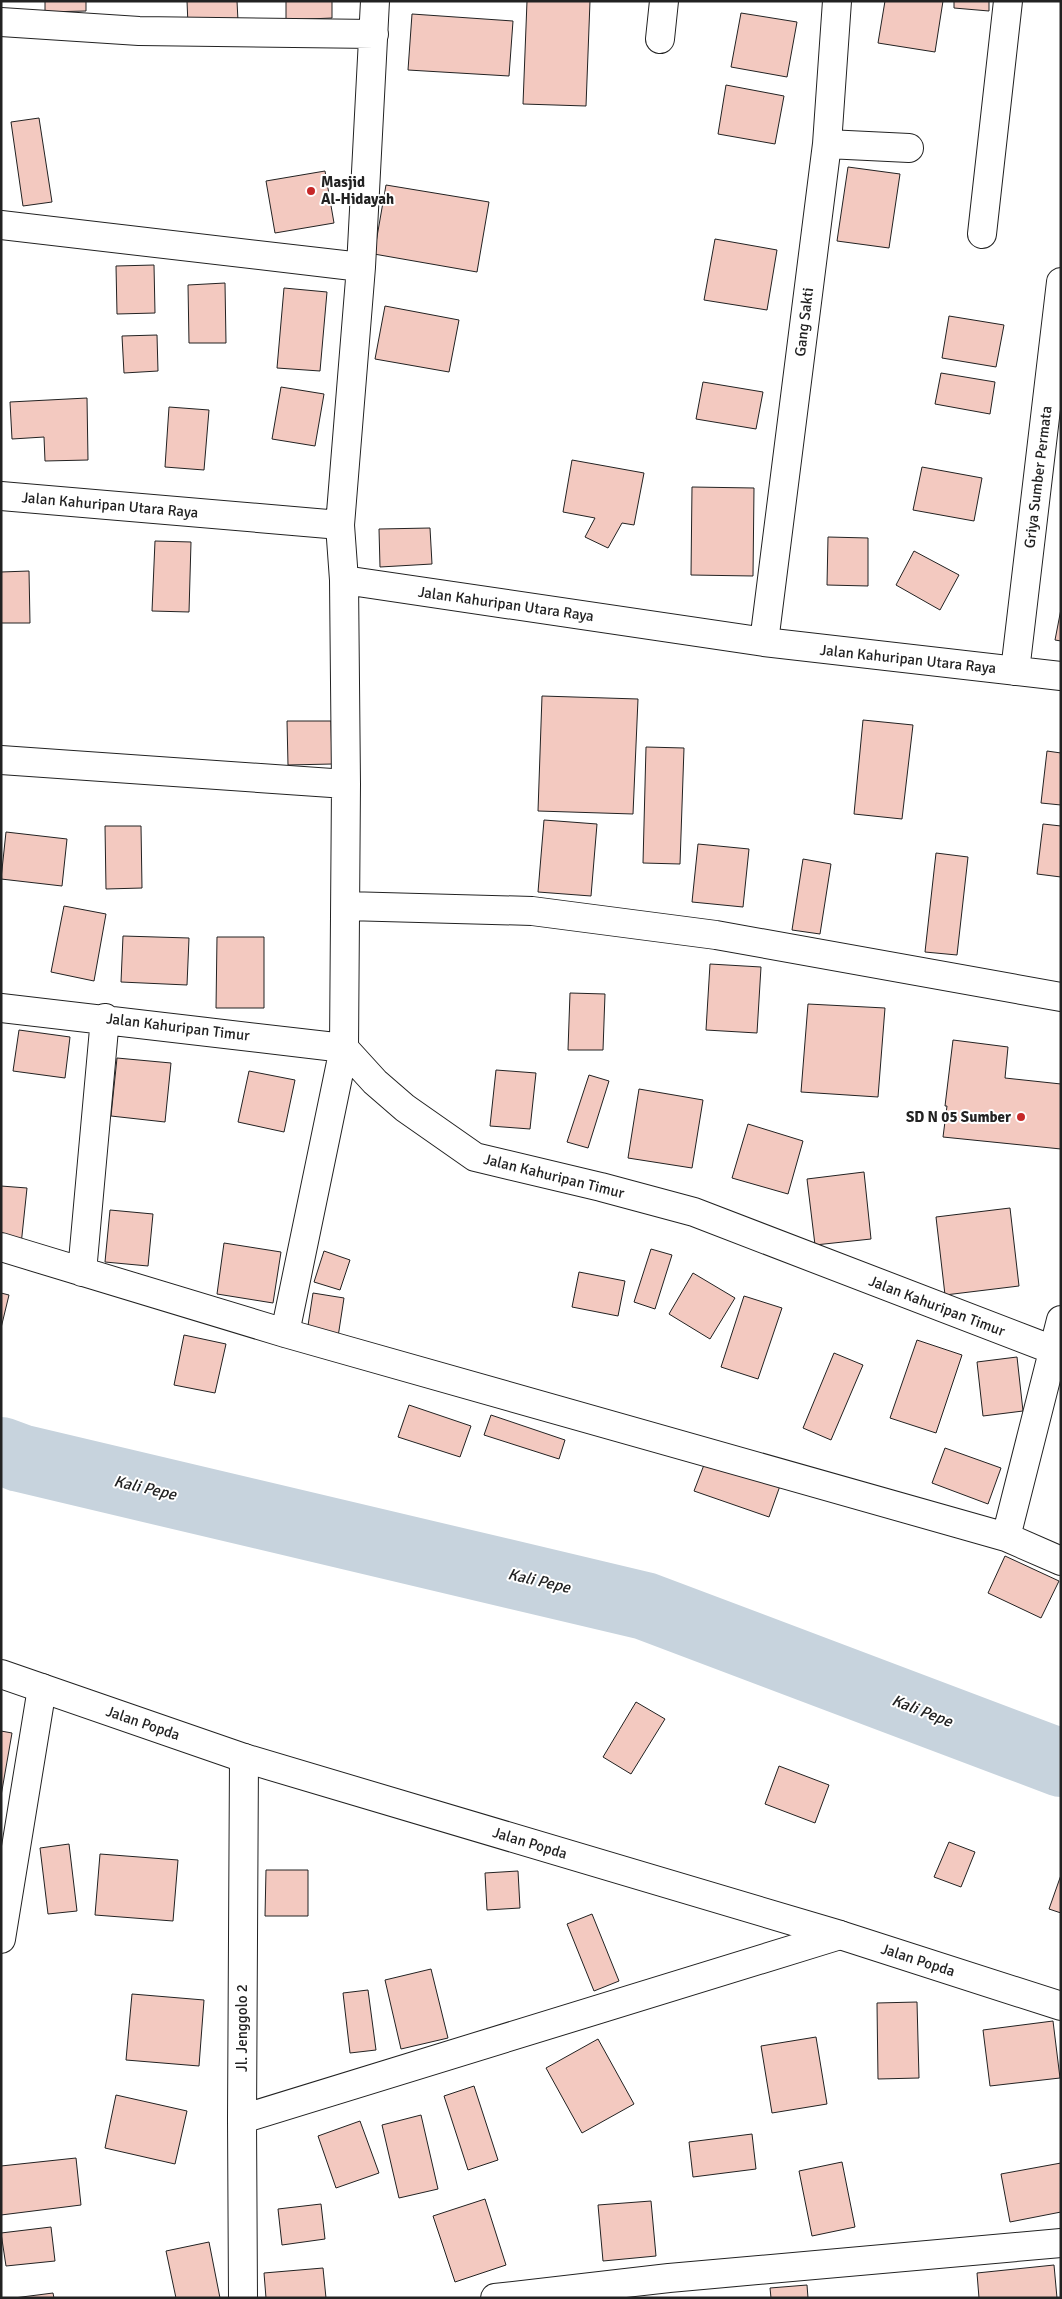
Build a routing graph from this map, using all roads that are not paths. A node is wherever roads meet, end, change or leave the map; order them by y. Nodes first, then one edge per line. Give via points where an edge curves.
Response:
1 (375, 1) edge
2 (664, 1) edge
3 (837, 1) edge
4 (1008, 1) edge
5 (1, 22) edge
6 (374, 34) junction
7 (660, 39) dead end
8 (826, 144) junction
9 (909, 148) dead end
10 (1, 225) edge
11 (982, 234) dead end
12 (361, 267) junction
13 (1061, 282) edge
14 (1, 496) edge
15 (340, 525) junction
16 (344, 580) junction
17 (764, 642) junction
18 (1015, 671) junction
19 (1061, 676) edge
20 (1, 760) edge
21 (346, 784) junction
22 (346, 906) junction
23 (1061, 997) edge
24 (2, 1010) edge
25 (106, 1018) junction
26 (344, 1048) junction
27 (1, 1247) edge
28 (82, 1272) junction
29 (1061, 1320) edge
30 (285, 1334) junction
31 (1057, 1352) edge
32 (1006, 1537) junction
33 (1061, 1561) edge
34 (1, 1674) edge
35 (42, 1688) junction
36 (244, 1758) junction
37 (9, 1848) edge
38 (840, 1935) junction
39 (1, 1939) edge
40 (1061, 2006) edge
41 (242, 2119) junction
42 (1061, 2243) edge
43 (671, 2288) edge
44 (243, 2298) edge
45 (495, 2298) edge

1 - 6 street
2 - 7 street
3 - 8 street, Gang Sakti
4 - 11 street
5 - 6 street via 139,31
6 - 12 street
8 - 9 street
8 - 17 street, Gang Sakti
10 - 12 street
12 - 15 street
13 - 18 street, Griya Sumber Permata
14 - 15 street, Jalan Kahuripan Utara Raya
15 - 16 street
16 - 17 street, Jalan Kahuripan Utara Raya
16 - 21 street
17 - 18 street, Jalan Kahuripan Utara Raya
18 - 19 street, Jalan Kahuripan Utara Raya
20 - 21 street
21 - 22 street
22 - 23 street via 532,911 716,935
22 - 26 street
24 - 25 street, Jalan Kahuripan Timur
25 - 26 street, Jalan Kahuripan Timur
25 - 28 street
26 - 30 street
26 - 31 street, Jalan Kahuripan Timur via 375,1082 405,1108 475,1157 694,1212
27 - 28 street
28 - 30 street
29 - 31 street
30 - 32 street
31 - 32 street
32 - 33 street
34 - 35 street, Jalan Popda
35 - 36 street, Jalan Popda
35 - 37 street
36 - 38 street, Jalan Popda
36 - 41 street, Jl. Jenggolo 2
37 - 39 street
38 - 40 street, Jalan Popda
38 - 41 street
41 - 44 street, Jl. Jenggolo 2
42 - 43 street
43 - 45 street

